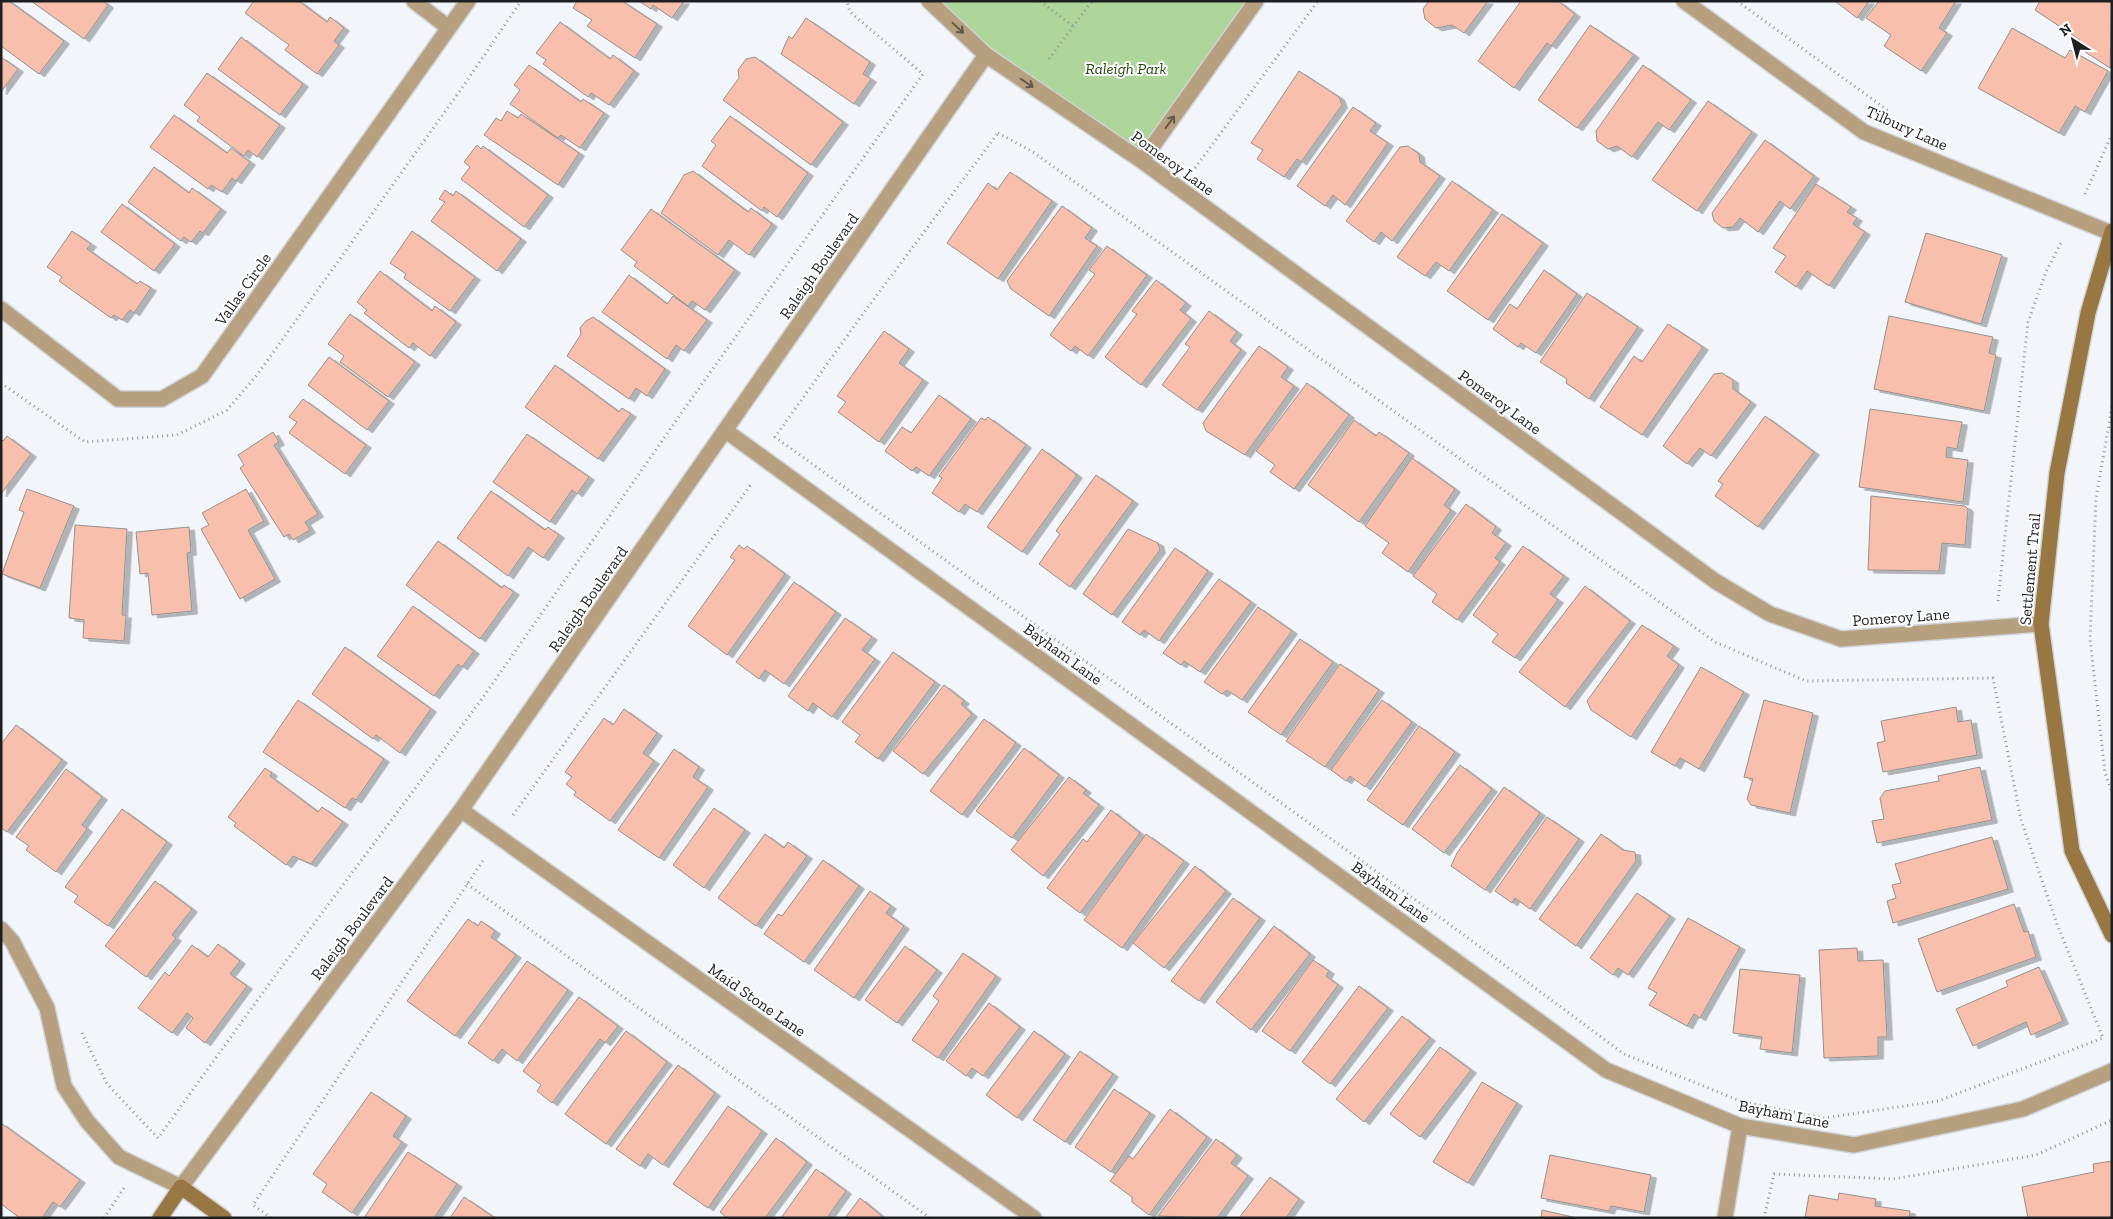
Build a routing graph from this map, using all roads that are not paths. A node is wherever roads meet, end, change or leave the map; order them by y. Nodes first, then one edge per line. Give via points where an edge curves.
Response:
1 (414, 1) edge
2 (468, 1) edge
3 (929, 1) edge
4 (1256, 1) edge
5 (1684, 1) edge
6 (450, 28) junction
7 (986, 55) junction
8 (1142, 161) junction
9 (2111, 232) edge
10 (1, 310) edge
11 (726, 432) junction
12 (2041, 624) junction
13 (461, 810) junction
14 (1, 929) edge
15 (2112, 935) edge
16 (2112, 1071) edge
17 (1740, 1126) junction
18 (181, 1187) junction
19 (160, 1218) edge
20 (224, 1218) edge
21 (1034, 1218) edge
22 (1725, 1218) edge

1 - 6 street
2 - 6 street, Vallas Circle
3 -> 7 street
8 -> 4 street
5 - 9 street, Tilbury Lane via 1864,132
6 - 10 street, Vallas Circle via 202,376 162,399 118,399
7 -> 8 street, Pomeroy Lane
7 - 11 street, Raleigh Boulevard
8 - 12 street, Pomeroy Lane via 1715,581 1770,614 1841,639
9 - 12 street, Settlement Trail via 2088,312 2057,474
11 - 13 street, Raleigh Boulevard
11 - 17 street, Bayham Lane via 1606,1070
12 - 15 street, Settlement Trail via 2072,851
13 - 18 street, Raleigh Boulevard
13 - 21 street, Maid Stone Lane
14 - 18 street via 12,941 47,1008 64,1086 87,1121 119,1157
16 - 17 street, Bayham Lane via 2023,1109 1854,1145
17 - 22 street
18 - 19 street, Raleigh Boulevard
18 - 20 street

